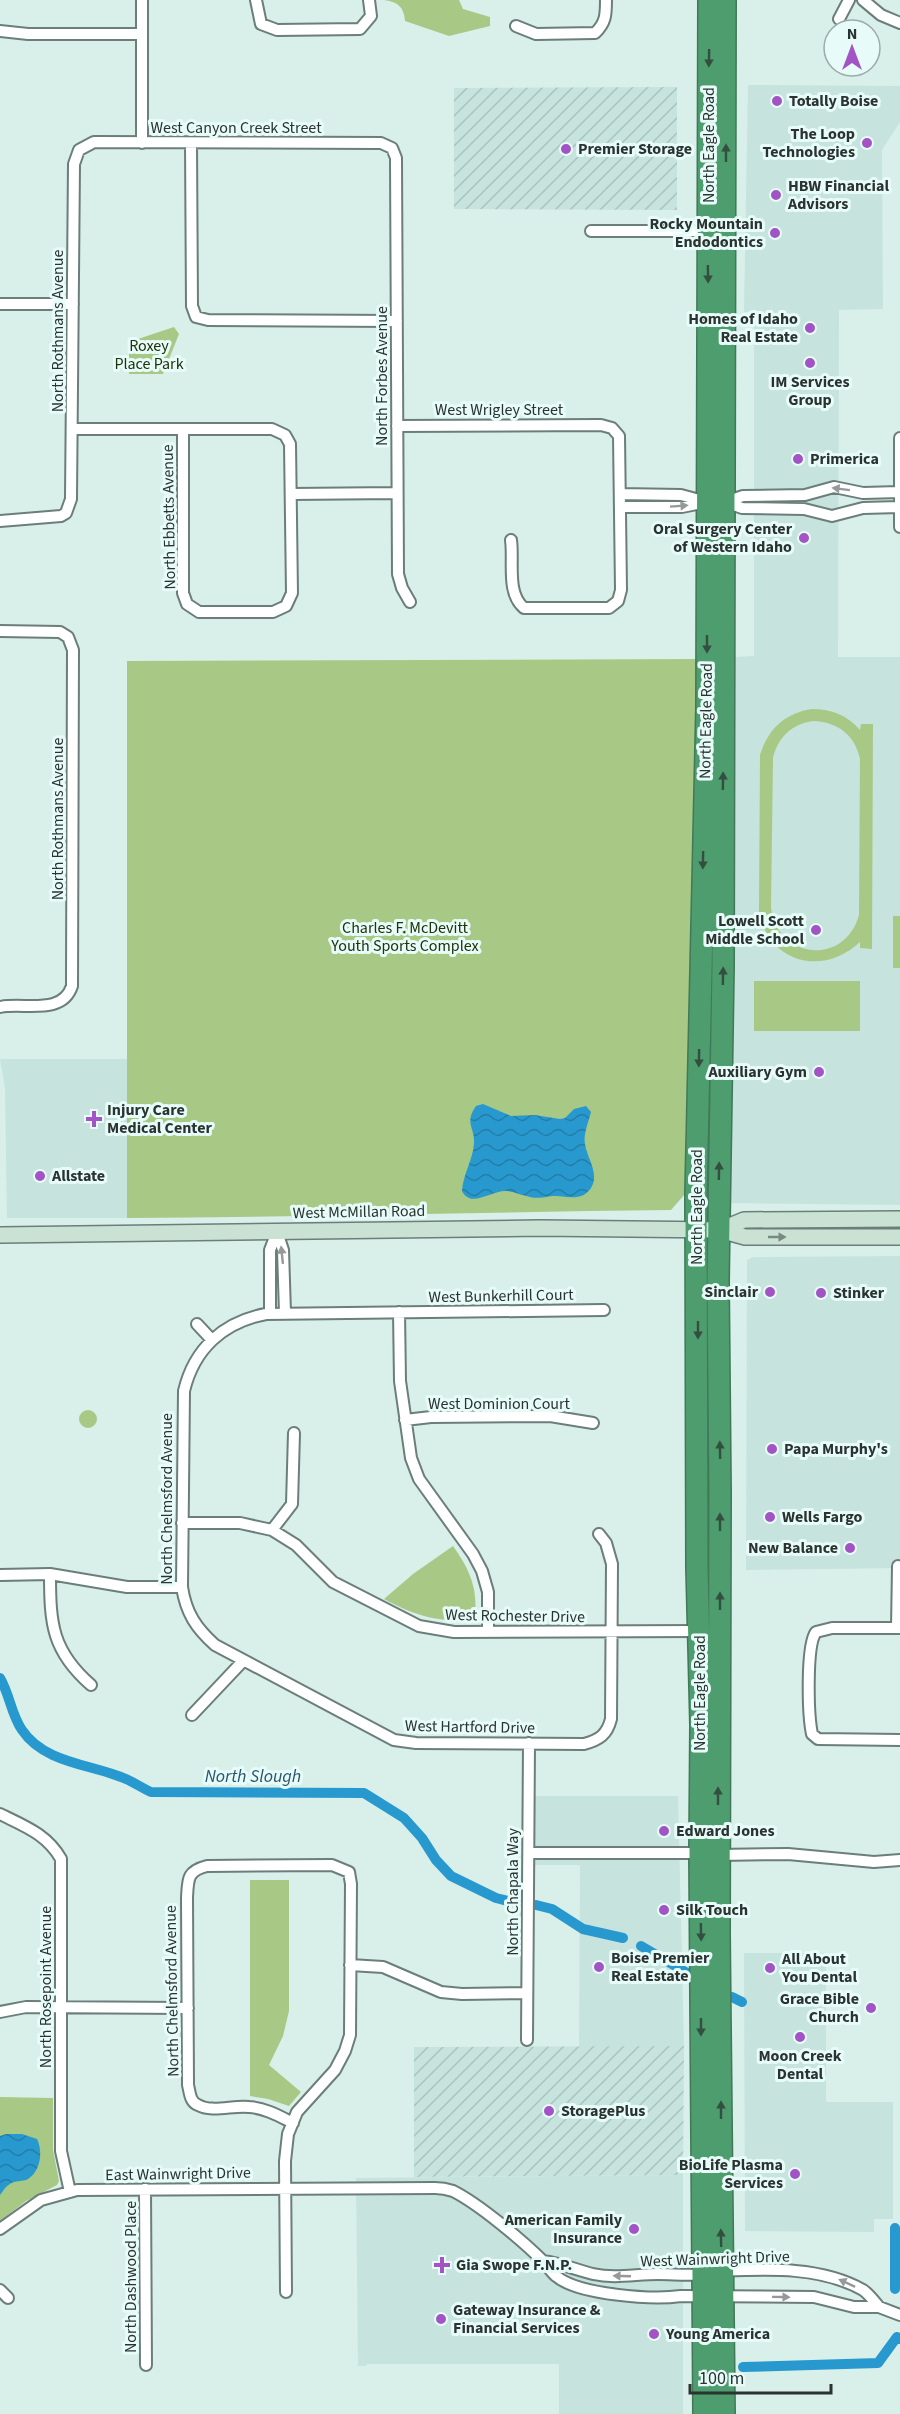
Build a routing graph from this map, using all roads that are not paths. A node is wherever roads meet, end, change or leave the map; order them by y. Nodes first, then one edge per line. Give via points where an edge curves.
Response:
1 (142, 0) edge
2 (256, 0) edge
3 (606, 0) edge
4 (710, 0) edge
5 (725, 0) edge
6 (849, 0) edge
7 (863, 0) edge
8 (370, 5) edge
9 (840, 18) edge
10 (900, 23) edge
11 (516, 26) dead end
12 (0, 31) edge
13 (142, 34) junction
14 (142, 143) junction
15 (191, 143) junction
16 (392, 148) joint
17 (80, 150) joint
18 (591, 231) dead end
19 (708, 231) junction
20 (0, 304) edge
21 (73, 304) junction
22 (397, 321) junction
23 (397, 426) junction
24 (72, 429) junction
25 (183, 429) junction
26 (900, 438) edge
27 (899, 492) edge
28 (398, 493) junction
29 (291, 494) junction
30 (620, 494) junction
31 (716, 502) junction
32 (620, 507) junction
33 (899, 507) edge
34 (0, 521) edge
35 (900, 527) edge
36 (511, 540) dead end
37 (410, 602) dead end
38 (0, 631) edge
39 (0, 1007) edge
40 (900, 1219) edge
41 (696, 1230) junction
42 (720, 1230) junction
43 (277, 1232) junction
44 (0, 1234) edge
45 (900, 1237) edge
46 (604, 1310) dead end
47 (399, 1312) junction
48 (285, 1313) junction
49 (270, 1314) junction
50 (197, 1324) dead end
51 (212, 1339) junction
52 (405, 1420) junction
53 (593, 1423) dead end
54 (294, 1433) dead end
55 (182, 1523) junction
56 (272, 1530) junction
57 (599, 1534) dead end
58 (898, 1566) dead end
59 (50, 1574) junction
60 (0, 1575) edge
61 (182, 1587) junction
62 (899, 1628) edge
63 (700, 1631) junction
64 (488, 1632) junction
65 (612, 1632) junction
66 (243, 1661) junction
67 (91, 1685) dead end
68 (192, 1715) dead end
69 (900, 1740) edge
70 (529, 1743) junction
71 (0, 1814) edge
72 (529, 1853) junction
73 (709, 1854) junction
74 (900, 1860) edge
75 (350, 1965) junction
76 (527, 1993) junction
77 (61, 2008) junction
78 (188, 2008) junction
79 (0, 2012) edge
80 (527, 2040) dead end
81 (292, 2123) junction
82 (286, 2188) junction
83 (366, 2188) joint
84 (146, 2189) junction
85 (70, 2192) junction
86 (0, 2229) edge
87 (543, 2261) junction
88 (712, 2272) junction
89 (286, 2292) dead end
90 (713, 2296) junction
91 (879, 2307) junction
92 (900, 2315) edge
93 (146, 2365) dead end
94 (704, 2414) edge
95 (724, 2414) edge

1 - 13 street
2 - 8 street via 261,24 277,30 360,29 368,22
3 - 11 street via 603,26 595,33 536,34
4 -> 19 highway, North Eagle Road
31 -> 5 highway, North Eagle Road
6 - 9 street
7 - 10 street via 881,15
12 - 13 street
13 - 14 street
14 - 15 street, West Canyon Creek Street
14 - 17 street, West Canyon Creek Street via 94,142
15 - 16 street, West Canyon Creek Street via 381,143
15 - 22 street via 192,306 196,317
16 - 22 street, North Forbes Avenue via 396,158
17 - 21 street, North Rothmans Avenue via 74,164
18 - 19 street
19 -> 31 highway, North Eagle Road
20 - 21 street
21 - 24 street, North Rothmans Avenue
22 - 23 street, North Forbes Avenue
23 - 28 street, North Forbes Avenue
23 - 30 street, West Wrigley Street via 612,428 619,436
24 - 25 street
24 - 34 street, North Rothmans Avenue via 71,499 66,513 52,519
25 - 29 street via 272,429 285,435 290,444
25 - 29 street, North Ebbetts Avenue via 183,593 187,604 199,612 273,612 286,606 292,593
26 - 27 street
27 -> 31 street via 863,493 834,487 805,495 743,496
27 - 33 street
28 - 29 street
28 - 37 street, North Forbes Avenue via 398,574
30 - 31 street via 681,495
30 - 32 street
32 -> 31 street via 682,507
31 - 33 street via 742,508 804,509 832,516 863,508
31 -> 41 highway, North Eagle Road via 707,706
42 -> 31 highway, North Eagle Road via 725,626
32 - 36 street via 621,590 618,601 609,608 524,608 513,591
33 - 35 street
38 - 39 street, North Rothmans Avenue via 50,631 68,638 73,650 72,986 66,999 55,1004
40 - 42 main road, West McMillan Road via 744,1220
41 - 42 main road, West McMillan Road
41 - 43 main road, West McMillan Road
41 -> 63 highway, North Eagle Road
42 -> 45 main road, West McMillan Road via 745,1237
73 -> 42 highway, North Eagle Road
43 - 44 main road, West McMillan Road
48 -> 43 street via 283,1250
43 - 49 street via 270,1250
46 - 47 street, West Bunkerhill Court
47 - 48 street, West Bunkerhill Court
47 - 52 street
48 - 49 street, West Bunkerhill Court
49 - 51 street, West Bunkerhill Court via 245,1319
50 - 51 street
51 - 55 street, North Chelmsford Avenue via 195,1361 184,1392
52 - 53 street, West Dominion Court via 550,1416
52 - 64 street via 419,1479 482,1571 488,1592
54 - 56 street via 292,1504
55 - 56 street, West Rochester Drive via 240,1523
55 - 61 street, North Chelmsford Avenue
56 - 64 street, West Rochester Drive via 296,1545 333,1582 402,1619 443,1631
57 - 65 street via 612,1564
58 - 62 street
59 - 60 street
59 - 61 street via 127,1587
59 - 67 street via 53,1632 76,1672
61 - 66 street, North Chelmsford Avenue via 187,1610 200,1631
62 - 69 street via 832,1628 816,1632 810,1652 810,1726 814,1738 832,1741
63 - 65 street, West Rochester Drive
63 - 73 highway, North Eagle Road via 700,1817 710,1831
64 - 65 street, West Rochester Drive
65 - 70 street, West Hartford Drive via 611,1719 605,1734 593,1742
66 - 68 street
66 - 70 street, West Hartford Drive via 394,1740
70 - 72 street, North Chapala Way
71 - 77 street, North Rosepoint Avenue via 48,1840 61,1859
72 - 73 street
72 - 76 street, North Chapala Way
73 - 74 street
73 -> 88 highway, North Eagle Road
88 -> 73 highway, North Eagle Road via 718,1889
75 - 76 street via 383,1967 441,1992
75 - 78 street, North Chelmsford Avenue via 349,1872 332,1865 195,1869 190,1874 187,1898
75 - 81 street via 350,2035 345,2050 335,2070 297,2112
76 - 80 street, North Chapala Way
77 - 78 street
77 - 79 street via 26,2007
77 - 85 street, North Rosepoint Avenue via 61,2151
78 - 81 street, North Chelmsford Avenue via 191,2099 207,2108 249,2107 272,2112
81 - 82 street via 285,2161
82 - 83 street, East Wainwright Drive
82 - 84 street, East Wainwright Drive
82 - 89 street
83 - 87 street, West Wainwright Drive via 450,2190 488,2215
84 - 85 street, East Wainwright Drive
84 - 93 street, North Dashwood Place
85 - 86 street, East Wainwright Drive via 41,2200
88 -> 87 street, West Wainwright Drive via 624,2277 592,2274
87 - 90 street, West Wainwright Drive via 557,2277 587,2288 642,2299
88 - 90 highway, North Eagle Road
91 -> 88 street, West Wainwright Drive via 865,2291 828,2276 808,2272
90 -> 91 street, West Wainwright Drive via 814,2297 854,2307
90 - 94 highway, North Eagle Road
90 - 95 highway, North Eagle Road
91 - 92 street, West Wainwright Drive

